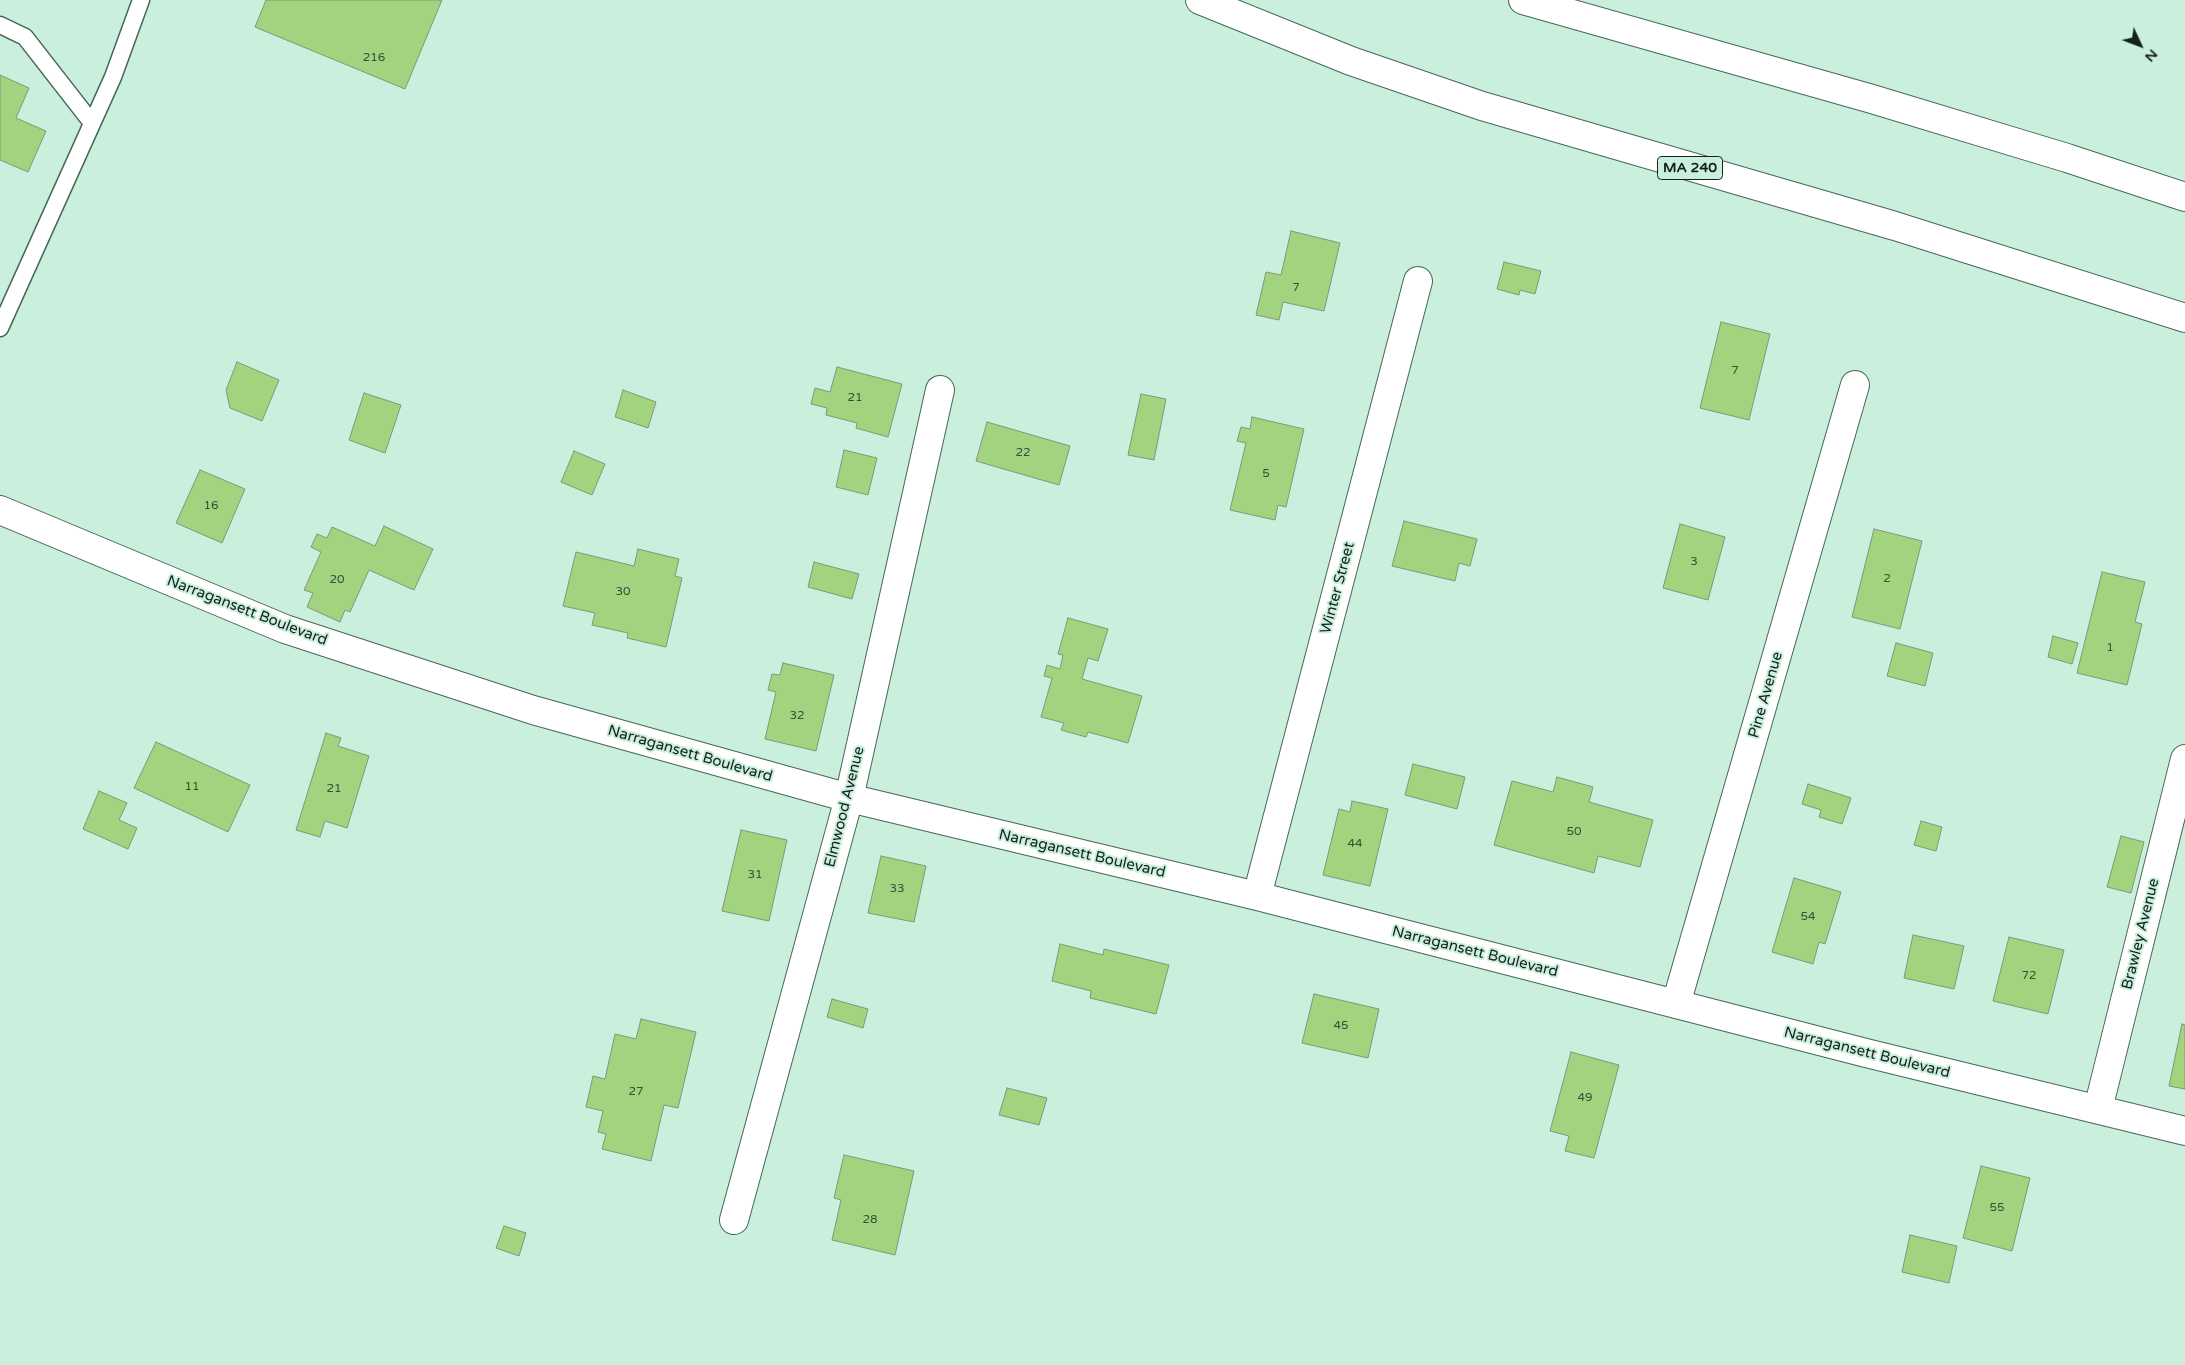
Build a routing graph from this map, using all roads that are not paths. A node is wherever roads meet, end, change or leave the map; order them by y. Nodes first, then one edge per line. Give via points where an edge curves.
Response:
1 (140, 0) edge
2 (1200, 0) edge
3 (1523, 0) edge
4 (0, 25) edge
5 (92, 123) junction
6 (2185, 197) edge
7 (1418, 280) dead end
8 (2185, 318) edge
9 (0, 328) edge
10 (1855, 385) dead end
11 (940, 390) dead end
12 (0, 510) edge
13 (2185, 759) edge
14 (849, 798) junction
15 (1257, 896) junction
16 (1676, 1004) junction
17 (2098, 1109) junction
18 (2185, 1131) edge
19 (734, 1220) dead end

1 - 5 lane via 113,77
2 - 8 main road, MA 240 via 1351,62 1482,106 1895,226
3 - 6 main road via 1872,99
4 - 5 lane via 25,37
5 - 9 lane
7 - 15 main road, Winter Street
10 - 16 main road, Pine Avenue
11 - 14 main road, Elmwood Avenue
12 - 14 main road, Narragansett Boulevard via 285,629 533,710
13 - 17 main road, Brawley Avenue
14 - 15 main road, Narragansett Boulevard
14 - 19 main road, Elmwood Avenue
15 - 16 main road, Narragansett Boulevard
16 - 17 main road, Narragansett Boulevard
17 - 18 main road, Narragansett Boulevard

